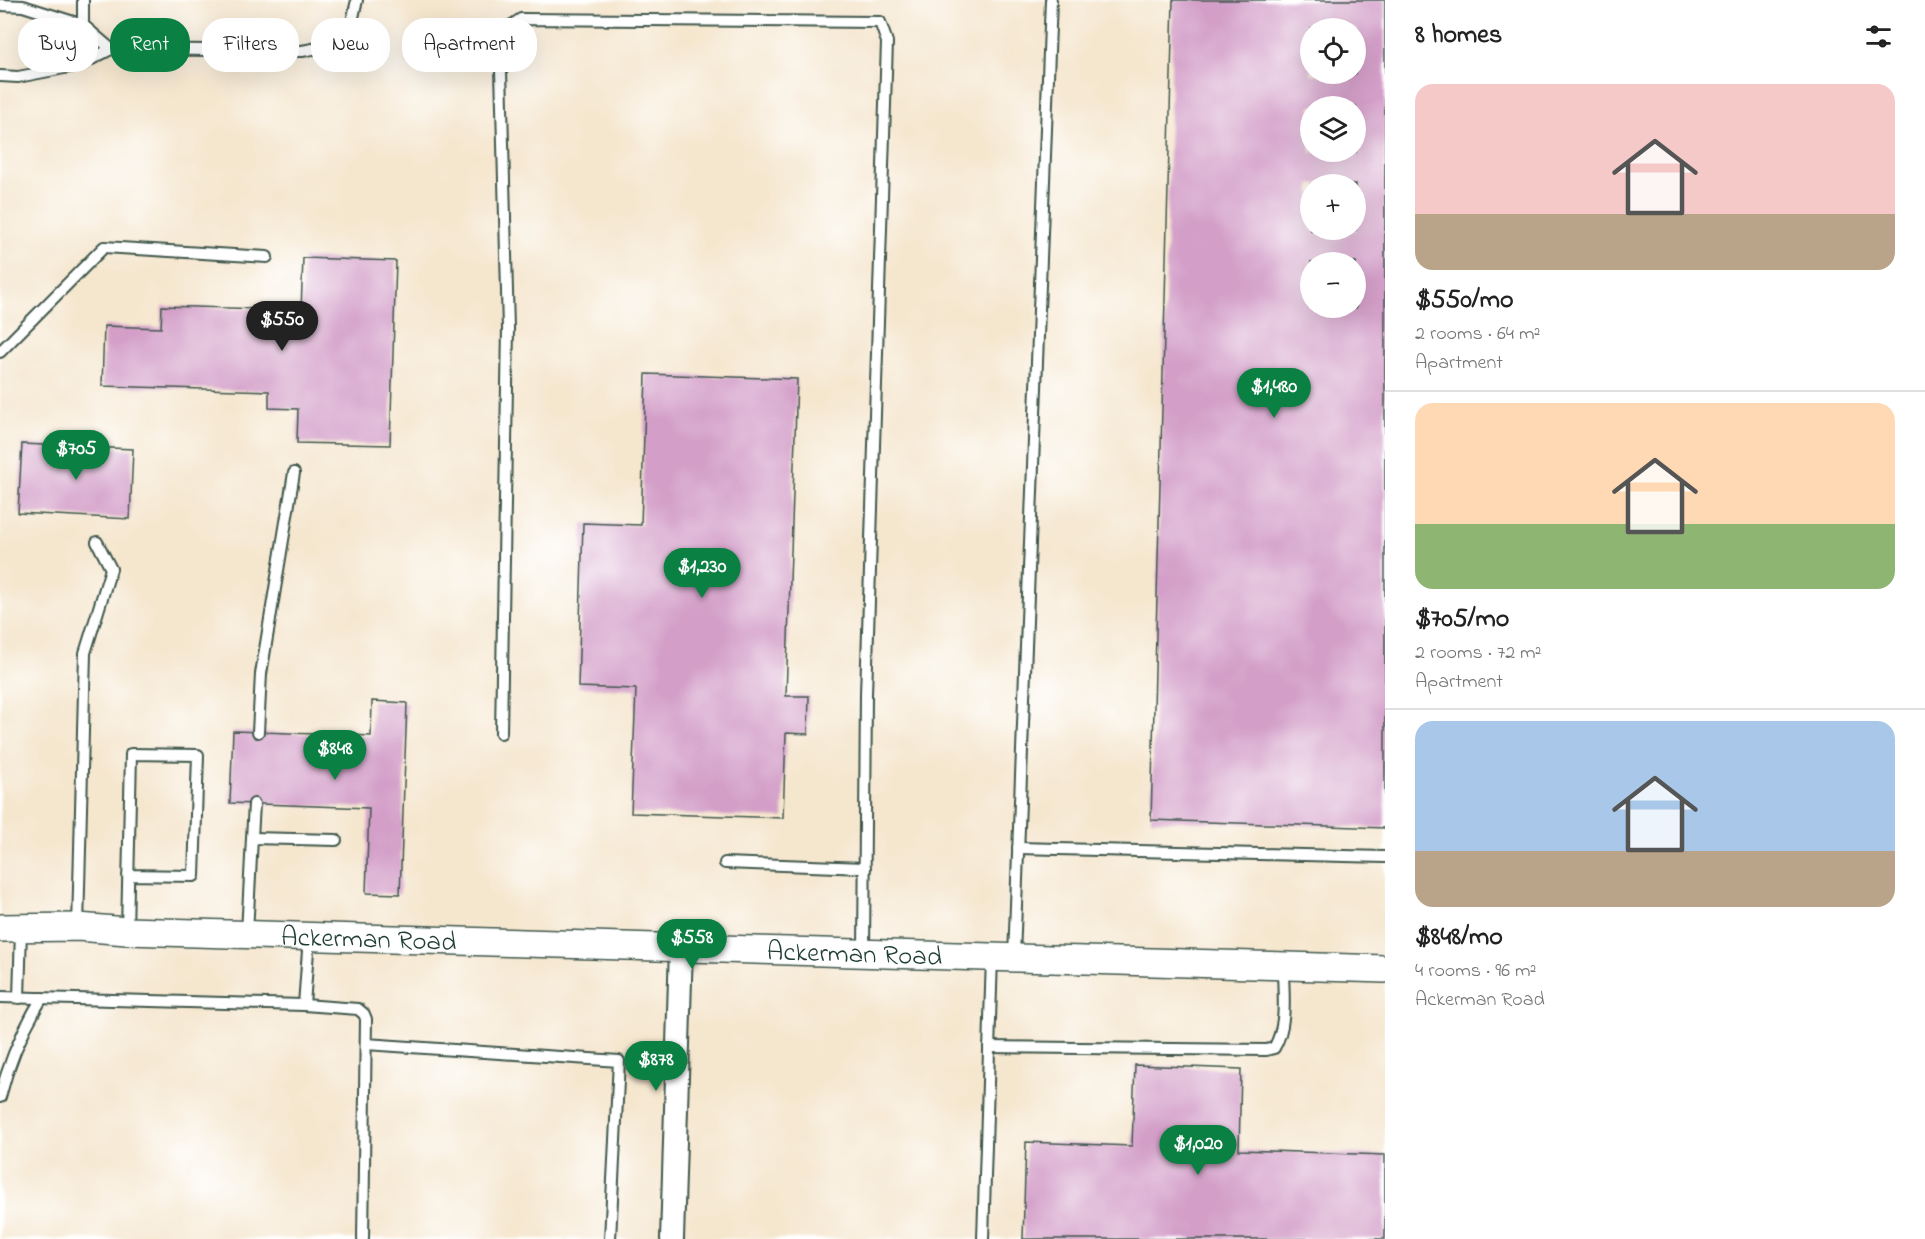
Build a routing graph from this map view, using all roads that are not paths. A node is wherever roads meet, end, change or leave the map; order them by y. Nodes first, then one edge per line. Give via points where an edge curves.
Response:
1 (83, 0) edge
2 (357, 0) edge
3 (1052, 0) edge
4 (0, 5) edge
5 (60, 18) edge
6 (82, 18) edge
7 (98, 38) edge
8 (110, 48) edge
9 (110, 50) edge
10 (190, 50) edge
11 (0, 76) edge
12 (267, 257) dead end
13 (0, 352) edge
14 (294, 473) dead end
15 (97, 542) dead end
16 (258, 732) dead end
17 (501, 733) dead end
18 (254, 804) dead end
19 (252, 838) junction
20 (336, 840) dead end
21 (1018, 848) junction
22 (1385, 857) edge
23 (725, 863) dead end
24 (865, 868) junction
25 (128, 875) junction
26 (78, 927) junction
27 (11, 928) edge
28 (127, 931) junction
29 (247, 934) junction
30 (309, 936) junction
31 (681, 947) junction
32 (864, 953) junction
33 (1003, 957) junction
34 (1282, 966) junction
35 (1385, 969) edge
36 (0, 997) edge
37 (19, 998) junction
38 (42, 998) junction
39 (304, 1005) junction
40 (366, 1044) junction
41 (989, 1047) junction
42 (0, 1096) edge
43 (363, 1239) edge
44 (610, 1239) edge
45 (672, 1239) edge
46 (983, 1239) edge

1 - 6 lane
2 - 10 lane via 351,26 335,45 302,51
3 - 21 lane
4 - 5 lane via 23,6
7 - 8 lane
9 - 11 lane via 80,65 18,77
12 - 13 lane via 104,247
14 - 16 lane via 261,674
15 - 26 lane via 111,569 85,654
17 - 24 lane via 508,328 500,33 521,19 880,22 887,42 866,694
18 - 19 lane
19 - 20 lane
19 - 29 lane
21 - 22 lane
21 - 33 lane
23 - 24 lane
24 - 32 lane
25 - 25 lane via 131,754 198,755 194,876
25 - 28 lane
26 - 27 street, Ackerman Road
26 - 28 street, Ackerman Road
27 - 37 lane
28 - 29 street, Ackerman Road
29 - 30 street, Ackerman Road
30 - 31 street, Ackerman Road
30 - 39 lane
31 - 32 street, Ackerman Road
31 - 45 street
32 - 33 street, Ackerman Road
33 - 34 street, Ackerman Road
33 - 41 lane
34 - 35 street, Ackerman Road
34 - 41 lane via 1283,1024 1274,1048
36 - 37 lane
37 - 38 lane
38 - 39 lane
38 - 42 lane via 22,1034
39 - 40 lane via 358,1010 366,1019
40 - 43 lane
40 - 44 lane via 619,1060
41 - 46 lane

